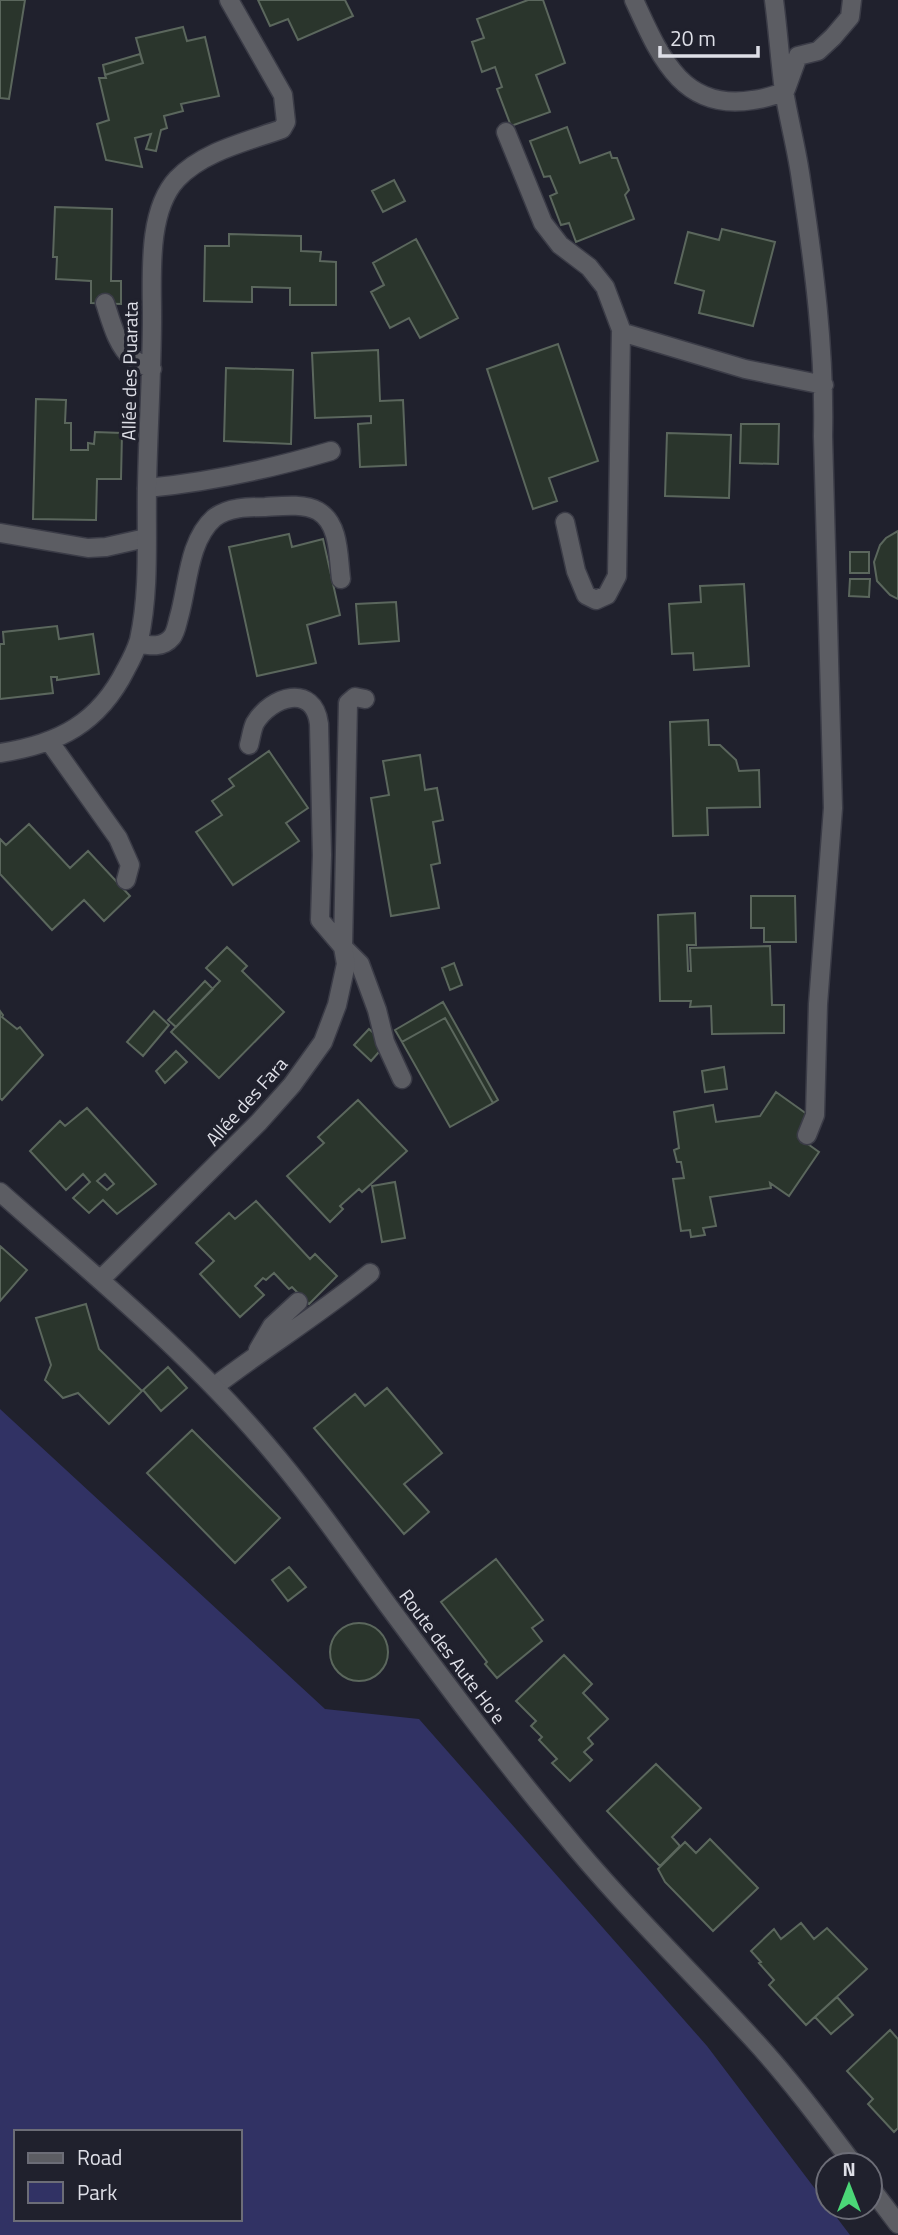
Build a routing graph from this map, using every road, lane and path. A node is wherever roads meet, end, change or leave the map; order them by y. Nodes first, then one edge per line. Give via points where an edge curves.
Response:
1 (229, 0) edge
2 (634, 0) edge
3 (774, 0) edge
4 (852, 0) edge
5 (785, 92) junction
6 (506, 132) dead end
7 (105, 303) dead end
8 (622, 332) junction
9 (152, 369) junction
10 (824, 385) junction
11 (331, 451) dead end
12 (147, 488) junction
13 (565, 522) dead end
14 (1, 533) edge
15 (146, 538) junction
16 (341, 579) dead end
17 (138, 643) junction
18 (365, 699) dead end
19 (49, 741) junction
20 (249, 745) dead end
21 (0, 753) edge
22 (126, 880) dead end
23 (343, 947) junction
24 (402, 1079) dead end
25 (807, 1135) dead end
26 (0, 1192) edge
27 (370, 1273) dead end
28 (100, 1280) junction
29 (298, 1302) dead end
30 (254, 1356) junction
31 (215, 1386) junction
32 (844, 2151) edge
33 (884, 2206) edge
34 (898, 2224) edge

1 - 9 street, Allée des Puarata via 283,95 286,122 282,129 202,159 176,180 158,210
2 - 5 street via 653,42 677,78 692,90 716,100 752,101
3 - 5 street
4 - 5 street via 850,18 833,37 818,51 798,56
5 - 10 street via 803,192
6 - 8 street via 543,223 605,287
7 - 9 street via 125,350
8 - 10 street via 745,369
8 - 13 street via 617,576 607,595 596,600 586,595
9 - 12 street, Allée des Puarata
10 - 25 street via 833,808 818,1004 816,1115
11 - 12 street via 219,479
12 - 15 street, Allée des Puarata
14 - 15 street via 88,548
15 - 17 street, Allée des Puarata
16 - 17 street via 335,537 324,515 312,508 286,506 228,510 203,531 194,551 171,639 161,645
17 - 19 street, Allée des Puarata via 118,685 98,712
18 - 23 street, Allée des Fara via 355,697 348,704
19 - 21 street, Allée des Puarata
19 - 22 street via 118,838 130,864
20 - 23 street via 256,723 287,698 304,699 318,713 320,920
23 - 24 street via 360,964
23 - 28 street, Allée des Fara via 346,964 337,1005 323,1042 292,1085
26 - 28 street, Route des Aute Ho'e
27 - 30 street
28 - 31 street, Route des Aute Ho'e
29 - 30 street via 272,1326
30 - 31 street
31 - 32 street, Route des Aute Ho'e via 322,1513 567,1838 753,2039
33 - 34 street

